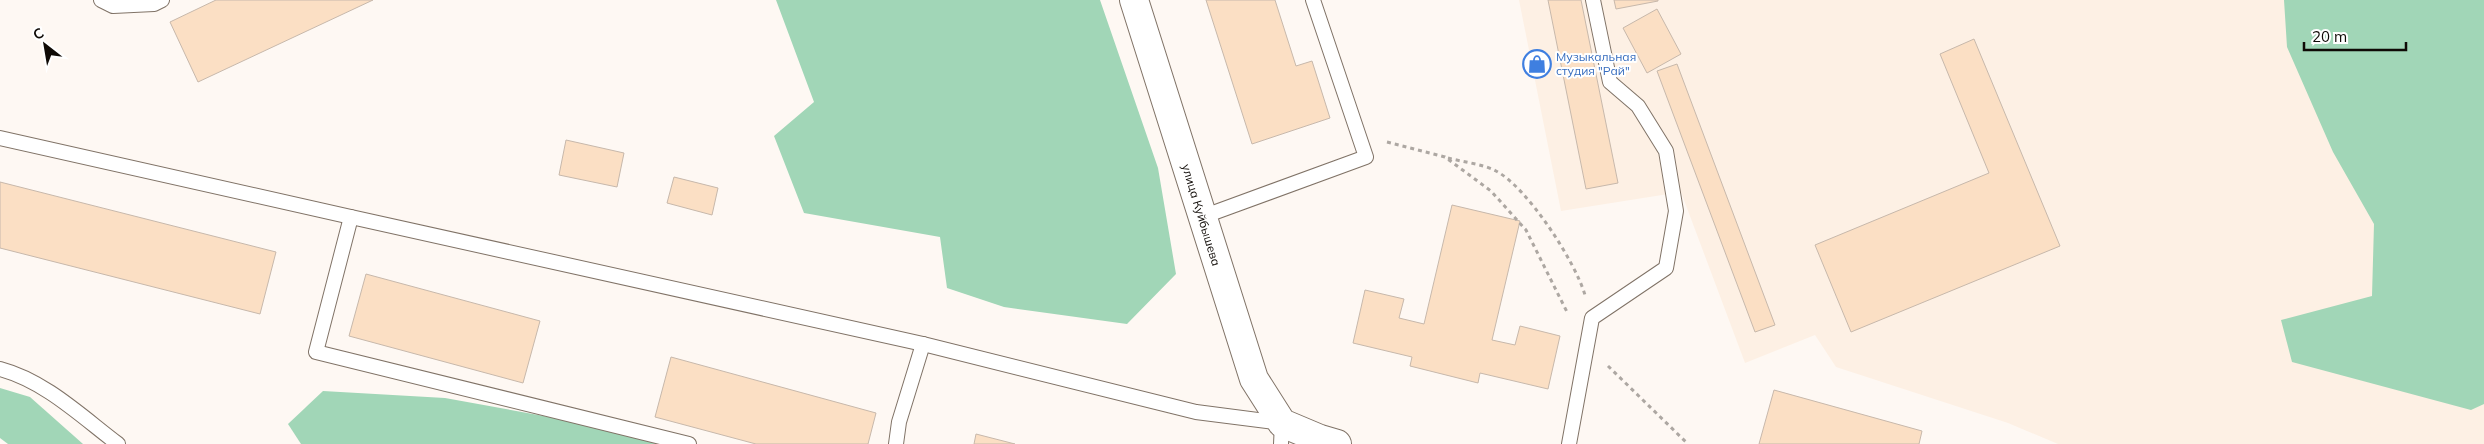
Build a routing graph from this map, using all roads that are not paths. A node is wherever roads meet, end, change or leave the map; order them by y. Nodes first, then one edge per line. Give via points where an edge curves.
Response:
1 (101, 0) edge
2 (162, 0) edge
3 (1134, 0) edge
4 (1313, 0) edge
5 (1593, 0) edge
6 (0, 138) edge
7 (351, 217) junction
8 (1202, 217) junction
9 (923, 344) junction
10 (0, 369) edge
11 (1282, 433) edge
12 (118, 444) edge
13 (690, 444) edge
14 (896, 444) edge
15 (1337, 444) edge
16 (1569, 444) edge

1 - 2 lane via 113,6 154,4
3 - 8 street, улица Куйбышева
4 - 8 lane via 1366,157
5 - 16 lane via 1610,82 1638,106 1666,151 1676,211 1666,268 1592,318
6 - 7 lane
7 - 9 lane
7 - 13 lane via 316,352
8 - 11 street, улица Куйбышева via 1254,379
9 - 11 lane
9 - 14 lane via 899,422
10 - 12 lane via 21,374
11 - 15 street

